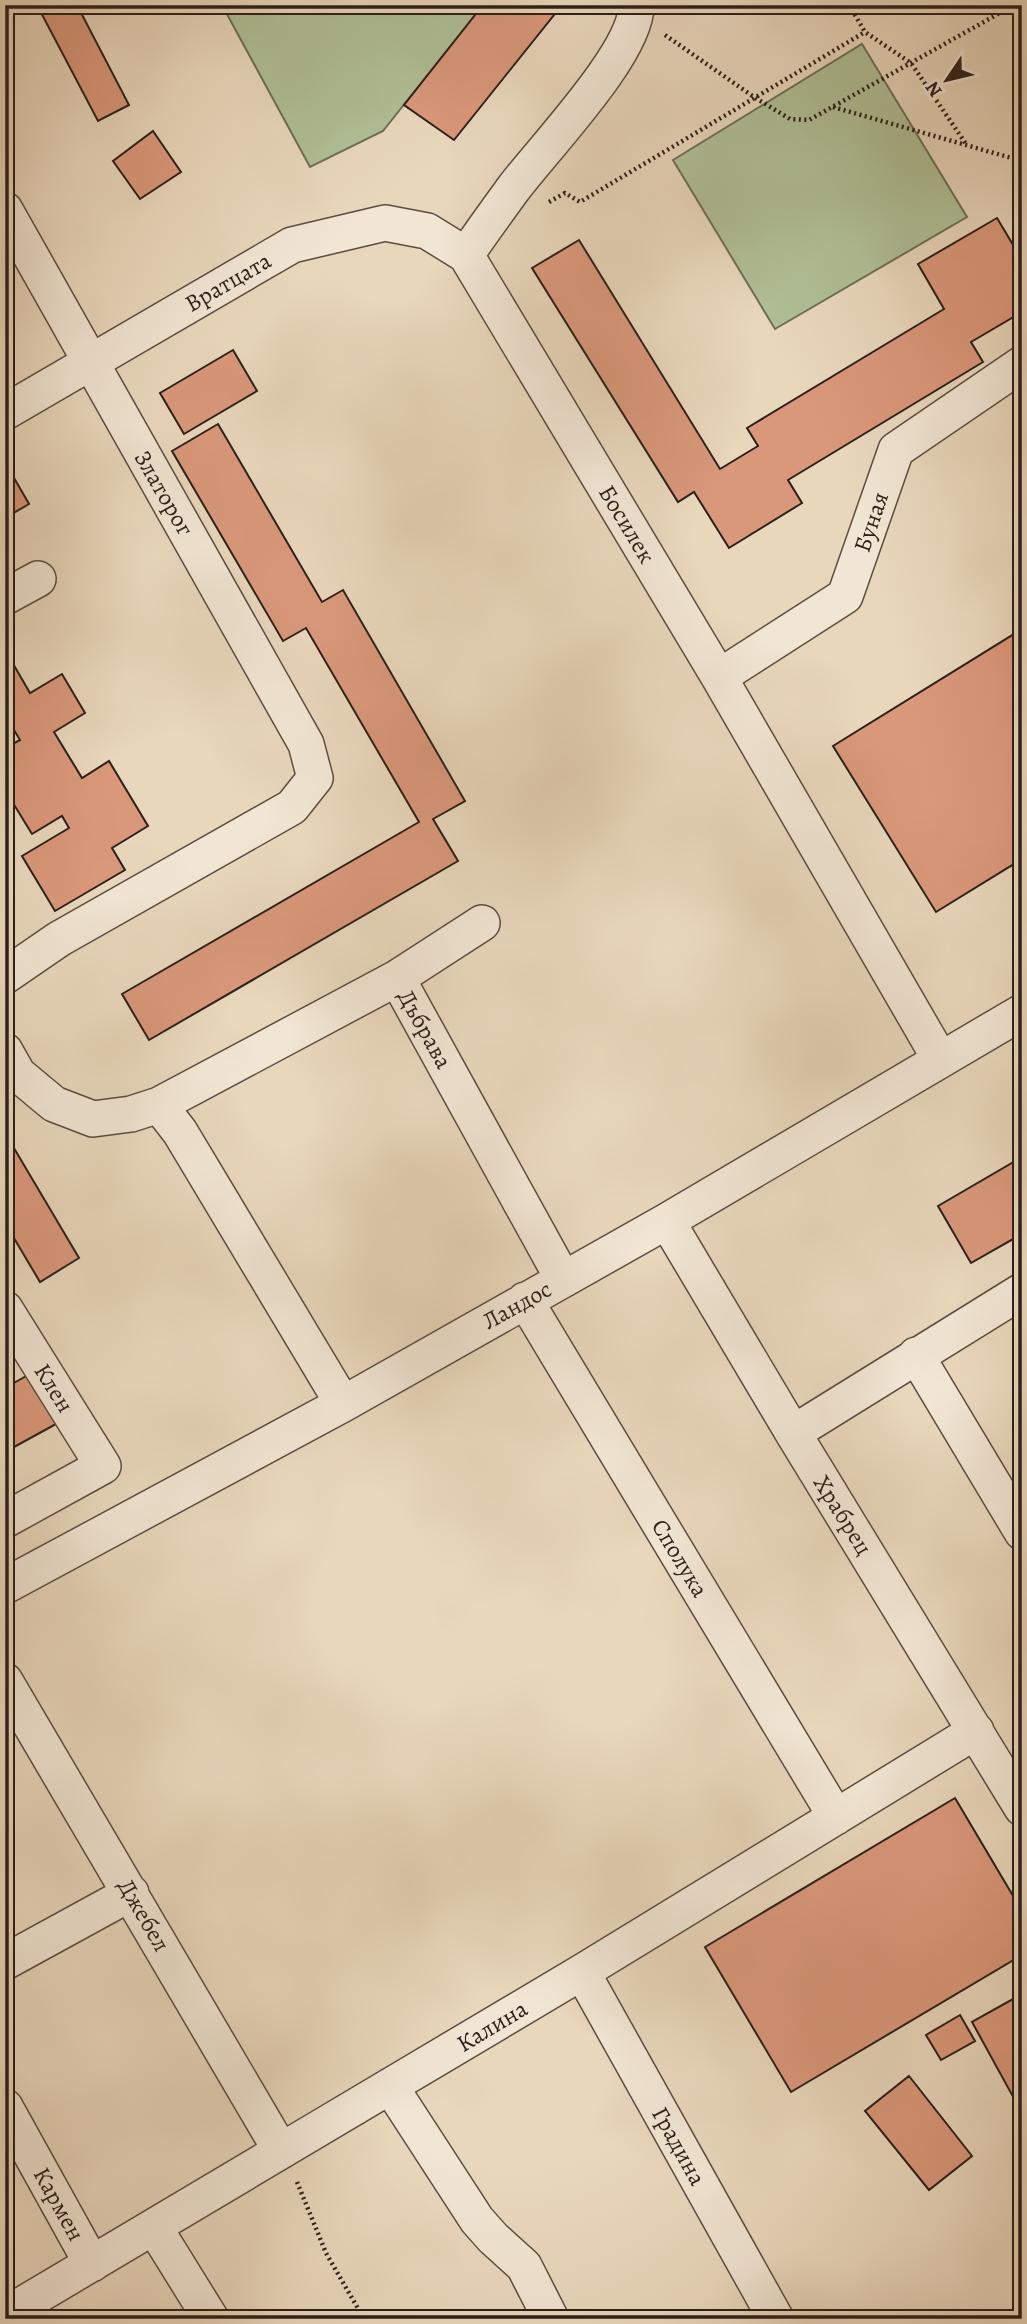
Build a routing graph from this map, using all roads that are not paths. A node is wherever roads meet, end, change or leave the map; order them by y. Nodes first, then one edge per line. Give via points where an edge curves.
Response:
1 (636, 10) edge
2 (5, 210) edge
3 (466, 255) junction
4 (90, 362) junction
5 (1022, 364) edge
6 (5, 412) edge
7 (38, 579) dead end
8 (5, 597) edge
9 (719, 677) junction
10 (482, 923) dead end
11 (5, 976) edge
12 (397, 978) junction
13 (1022, 1012) edge
14 (5, 1051) edge
15 (940, 1059) junction
16 (159, 1105) junction
17 (667, 1221) junction
18 (563, 1279) junction
19 (1022, 1291) edge
20 (524, 1300) junction
21 (5, 1309) edge
22 (916, 1355) junction
23 (343, 1404) junction
24 (793, 1433) junction
25 (5, 1520) edge
26 (1022, 1532) edge
27 (5, 1586) edge
28 (5, 1681) edge
29 (976, 1731) junction
30 (1022, 1808) edge
31 (836, 1817) junction
32 (131, 1893) junction
33 (5, 1962) edge
34 (582, 1972) junction
35 (390, 2086) junction
36 (5, 2107) edge
37 (281, 2151) junction
38 (154, 2227) junction
39 (92, 2264) junction
40 (20, 2313) edge
41 (211, 2319) edge
42 (551, 2319) edge
43 (776, 2319) edge

1 - 3 street via 616,62
2 - 4 street, Златорог
3 - 4 street, Вратцата via 427,231 385,223 292,245
3 - 9 street, Босилек
4 - 6 street, Вратцата
4 - 11 street, Златорог via 306,744 315,778 292,807 59,939
5 - 9 street, Буная via 896,450 845,596
7 - 8 street
9 - 15 street, Босилек
10 - 12 street
12 - 16 street, Дъбрава
12 - 18 street, Дъбрава
13 - 15 street, Ландос
14 - 16 street, Дъбрава via 18,1074 54,1104 93,1119
15 - 17 street, Ландос
16 - 23 street via 180,1132
17 - 18 street, Ландос
17 - 24 street, Храбрец
18 - 20 street, Ландос
19 - 22 street
20 - 23 street, Ландос
20 - 31 street, Сполука
21 - 25 street, Клен via 103,1466
22 - 24 street
22 - 26 street
23 - 27 street, Ландос
24 - 29 street, Храбрец
28 - 32 street, Джебел
29 - 30 street, Храбрец
29 - 31 street, Калина
31 - 34 street, Калина
32 - 33 street
32 - 37 street, Джебел
34 - 35 street, Калина
34 - 43 street, Градина
35 - 37 street, Калина
35 - 42 street via 477,2220 524,2266
36 - 39 street, Кармен
37 - 38 street, Калина
38 - 39 street, Калина
38 - 41 street
39 - 40 street, Калина

